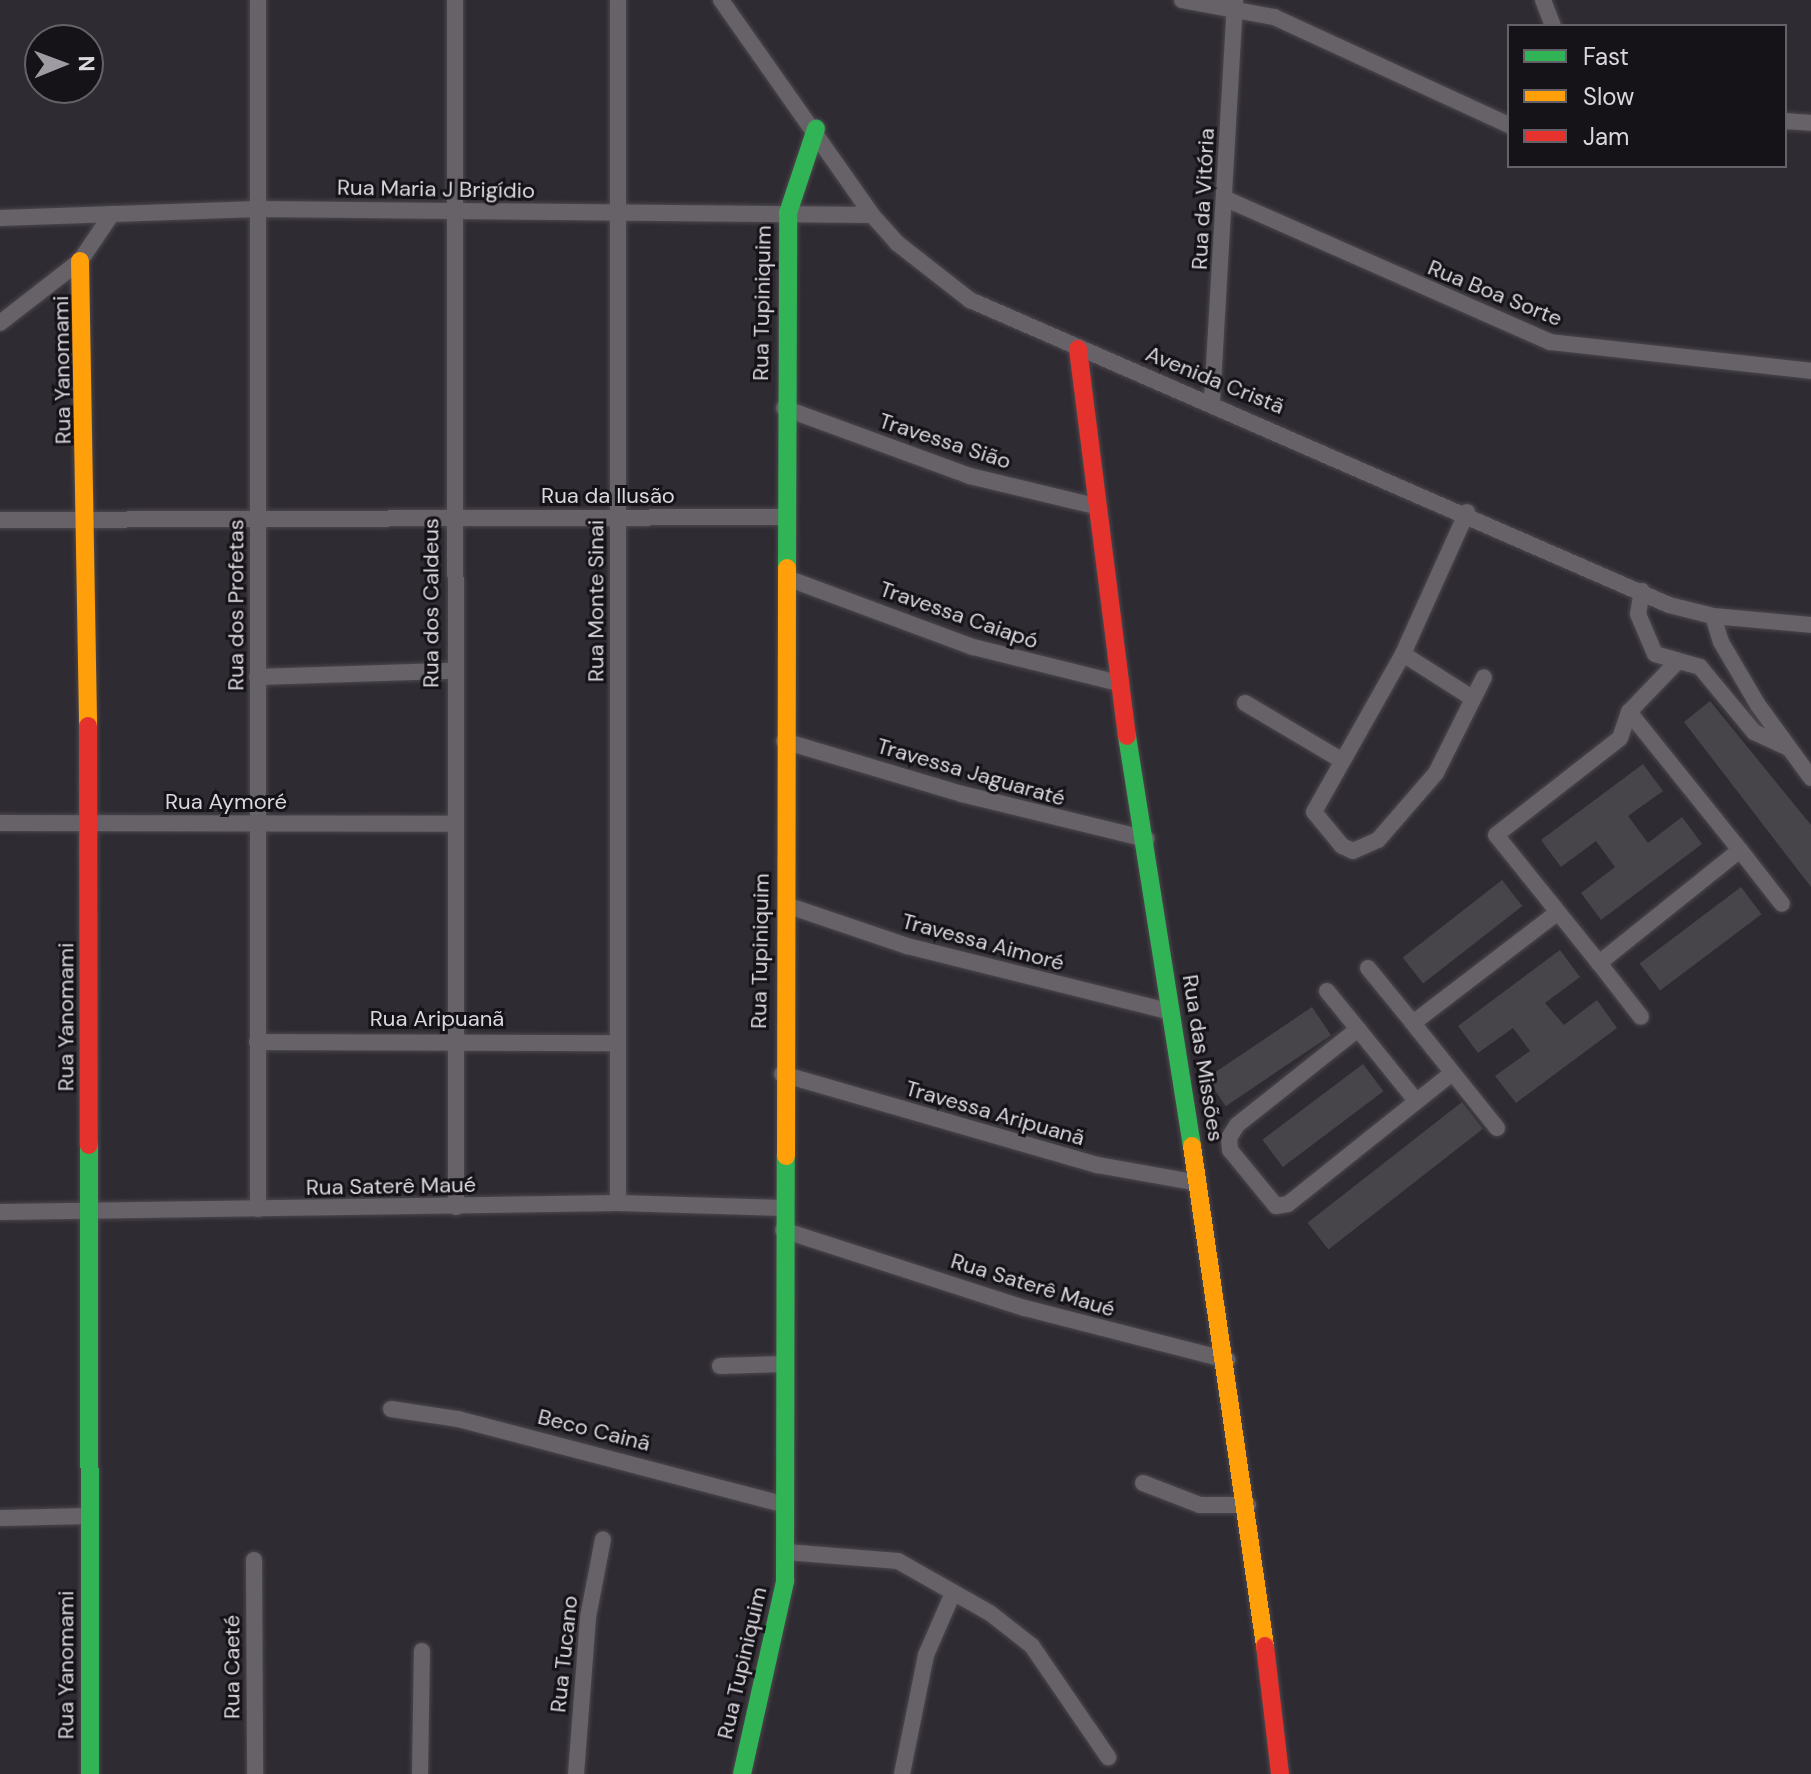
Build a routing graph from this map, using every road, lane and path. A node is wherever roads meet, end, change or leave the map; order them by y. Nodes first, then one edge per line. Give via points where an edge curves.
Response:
1 (258, 0) edge
2 (455, 0) edge
3 (618, 0) edge
4 (721, 0) edge
5 (1182, 0) edge
6 (1543, 0) edge
7 (1235, 4) edge
8 (1552, 24) edge
9 (1787, 121) edge
10 (1811, 123) edge
11 (1507, 124) edge
12 (816, 129) junction
13 (1226, 199) junction
14 (258, 209) junction
15 (452, 211) junction
16 (788, 213) junction
17 (112, 214) junction
18 (619, 215) junction
19 (872, 215) junction
20 (0, 218) edge
21 (80, 261) junction
22 (0, 323) edge
23 (1078, 349) junction
24 (1811, 371) edge
25 (1212, 401) junction
26 (784, 408) junction
27 (1095, 506) junction
28 (1467, 512) junction
29 (453, 516) junction
30 (784, 517) junction
31 (618, 518) junction
32 (88, 519) junction
33 (0, 520) edge
34 (258, 520) junction
35 (787, 578) junction
36 (1642, 591) junction
37 (1713, 616) junction
38 (1811, 625) edge
39 (1403, 654) junction
40 (1675, 664) junction
41 (453, 671) junction
42 (257, 677) junction
43 (1484, 677) dead end
44 (1119, 683) junction
45 (1472, 698) junction
46 (1245, 703) dead end
47 (1629, 712) junction
48 (784, 741) junction
49 (1789, 748) junction
50 (1341, 760) junction
51 (1811, 778) edge
52 (0, 823) edge
53 (90, 824) junction
54 (258, 824) junction
55 (452, 824) junction
56 (1147, 839) junction
57 (1740, 850) junction
58 (1782, 904) dead end
59 (786, 905) junction
60 (1557, 913) junction
61 (1599, 963) junction
62 (1368, 968) dead end
63 (1327, 991) dead end
64 (1171, 1012) junction
65 (1641, 1017) dead end
66 (1413, 1023) junction
67 (1358, 1029) junction
68 (451, 1040) junction
69 (257, 1042) junction
70 (617, 1043) junction
71 (782, 1074) junction
72 (1451, 1074) junction
73 (1416, 1101) junction
74 (1497, 1128) dead end
75 (1198, 1183) junction
76 (618, 1203) junction
77 (456, 1207) junction
78 (784, 1208) junction
79 (258, 1209) junction
80 (90, 1210) junction
81 (0, 1212) edge
82 (783, 1230) junction
83 (1227, 1360) junction
84 (783, 1364) junction
85 (720, 1366) dead end
86 (391, 1409) dead end
87 (1143, 1483) dead end
88 (783, 1504) junction
89 (1248, 1505) junction
90 (91, 1516) junction
91 (0, 1518) edge
92 (603, 1539) dead end
93 (786, 1552) junction
94 (254, 1560) dead end
95 (953, 1593) junction
96 (422, 1651) dead end
97 (1108, 1757) dead end
98 (90, 1774) edge
99 (255, 1774) edge
100 (420, 1774) edge
101 (576, 1774) edge
102 (742, 1774) edge
103 (902, 1774) edge
104 (1280, 1774) edge

1 - 14 street, Rua dos Profetas
2 - 15 street, Rua dos Caldeus
3 - 18 street, Rua Monte Sinai
4 - 12 street, Avenida Cristã
5 - 7 street
6 - 8 street
7 - 11 street via 1293,25
7 - 13 street, Rua da Vitória
9 - 10 street
12 - 16 street, Rua Tupiniquim
12 - 19 street, Avenida Cristã
13 - 24 street, Rua Boa Sorte via 1550,342
13 - 25 street, Rua da Vitória
14 - 15 street, Rua Maria J Brigídio
14 - 17 street, Rua Maria J Brigídio
14 - 34 street, Rua dos Profetas
15 - 18 street, Rua Maria J Brigídio
15 - 29 street, Rua dos Caldeus
16 - 18 street, Rua Maria J Brigídio
16 - 19 street, Rua Maria J Brigídio
16 - 26 street, Rua Tupiniquim
17 - 20 street, Rua Maria J Brigídio
17 - 21 street
18 - 31 street, Rua Monte Sinai
19 - 23 street, Avenida Cristã via 906,251 970,300
21 - 22 street
21 - 32 street, Rua Yanomami
23 - 25 street, Avenida Cristã
23 - 27 street, Rua das Missões
25 - 28 street, Avenida Cristã
26 - 27 street, Travessa Sião via 970,476
26 - 30 street, Rua Tupiniquim
27 - 44 street, Rua das Missões
28 - 36 street, Avenida Cristã
28 - 39 street
29 - 31 street, Rua da Ilusão
29 - 34 street, Rua da Ilusão
29 - 41 street, Rua dos Caldeus
30 - 31 street, Rua da Ilusão
30 - 35 street, Rua Tupiniquim
31 - 70 street, Rua Monte Sinai
32 - 33 street, Rua da Ilusão
32 - 34 street, Rua da Ilusão
32 - 53 street, Rua Yanomami
34 - 42 street, Rua dos Profetas
35 - 44 street, Travessa Caiapó via 973,647
35 - 48 street, Rua Tupiniquim
36 - 37 street, Avenida Cristã
36 - 40 street via 1638,614 1655,654
37 - 38 street, Avenida Cristã
37 - 49 street via 1721,642
39 - 45 street
39 - 50 street
40 - 47 street
40 - 49 street via 1700,667 1754,732
41 - 42 street
41 - 55 street, Rua dos Caldeus
42 - 54 street, Rua dos Profetas
43 - 45 street
44 - 56 street, Rua das Missões
45 - 50 street via 1436,773 1366,849 1342,846 1314,812
46 - 50 street
47 - 57 street
47 - 60 street via 1620,738 1496,835
48 - 56 street, Travessa Jaguaraté via 962,794
48 - 59 street, Rua Tupiniquim
49 - 51 street
52 - 53 street, Rua Aymoré
53 - 54 street, Rua Aymoré
53 - 80 street, Rua Yanomami
54 - 55 street, Rua Aymoré
54 - 69 street, Rua dos Profetas
55 - 68 street, Rua dos Caldeus
56 - 64 street, Rua das Missões
57 - 58 street
57 - 61 street
59 - 64 street, Travessa Aimoré via 907,946
59 - 71 street, Rua Tupiniquim
60 - 61 street
60 - 66 street
61 - 65 street
62 - 66 street
63 - 67 street
64 - 75 street, Rua das Missões
66 - 72 street
67 - 73 street
67 - 73 street via 1237,1125 1229,1138 1230,1150 1267,1198 1276,1206 1288,1204
68 - 69 street, Rua Aripuanã
68 - 70 street, Rua Aripuanã
68 - 77 street, Rua dos Caldeus
69 - 79 street, Rua dos Profetas
70 - 76 street, Rua Monte Sinai
71 - 75 street, Travessa Aripuanã via 1098,1165
71 - 78 street, Rua Tupiniquim
72 - 73 street
72 - 74 street
75 - 83 street, Rua das Missões
76 - 77 street, Rua Saterê Maué
76 - 78 street, Rua Saterê Maué
77 - 79 street, Rua Saterê Maué
78 - 82 street, Rua Tupiniquim
79 - 80 street, Rua Saterê Maué
80 - 81 street, Rua Saterê Maué
80 - 90 street, Rua Yanomami
82 - 83 street, Rua Saterê Maué via 1040,1313
82 - 84 street, Rua Tupiniquim
83 - 89 street, Rua das Missões
84 - 85 street
84 - 88 street, Rua Tupiniquim
86 - 88 street, Beco Cainã via 458,1419
87 - 89 street via 1200,1505
88 - 93 street, Rua Tupiniquim
89 - 104 street, Rua das Missões
90 - 91 street
90 - 98 street, Rua Yanomami
92 - 101 street, Rua Tucano via 586,1631
93 - 95 street via 898,1561
93 - 102 street, Rua Tupiniquim via 778,1623
94 - 99 street, Rua Caeté
95 - 97 street via 1032,1646
95 - 103 street via 926,1655
96 - 100 street

